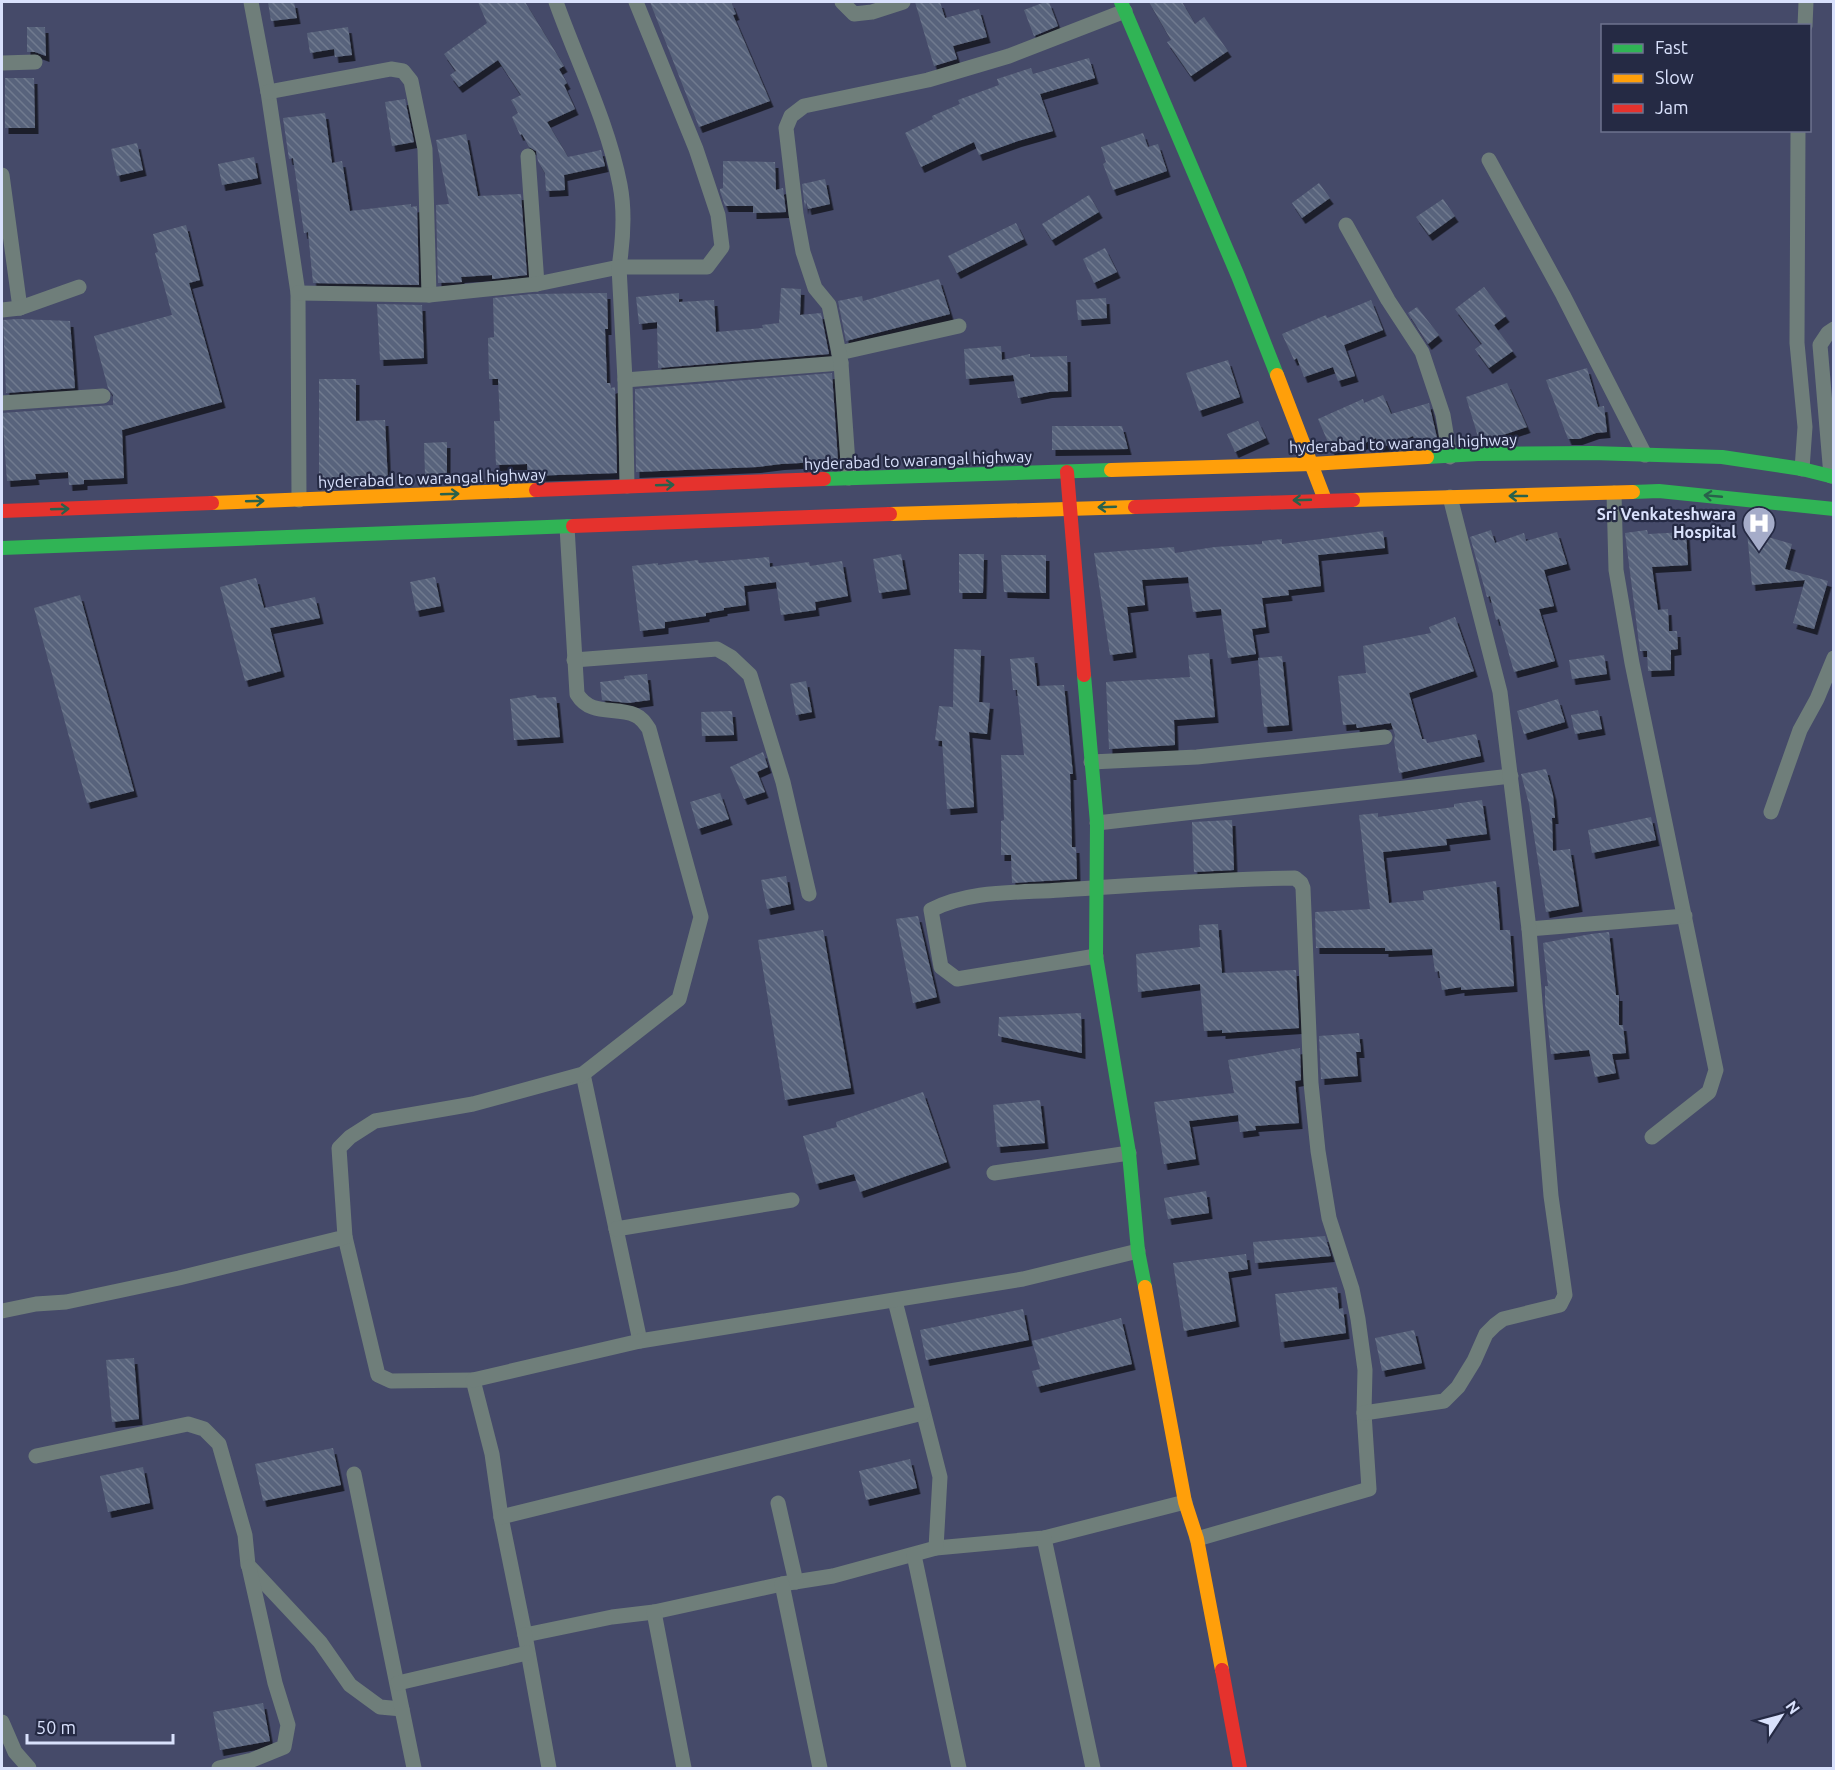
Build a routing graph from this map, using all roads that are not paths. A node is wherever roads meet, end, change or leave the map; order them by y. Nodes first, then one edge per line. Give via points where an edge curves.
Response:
1 (250, 2) edge
2 (556, 2) edge
3 (636, 2) edge
4 (842, 2) edge
5 (903, 2) edge
6 (1806, 2) edge
7 (1123, 6) edge
8 (1805, 24) edge
9 (35, 62) dead end
10 (2, 63) edge
11 (268, 92) junction
12 (1798, 132) edge
13 (528, 156) dead end
14 (1489, 160) dead end
15 (2, 175) edge
16 (1346, 225) dead end
17 (619, 267) junction
18 (537, 284) junction
19 (79, 287) dead end
20 (298, 293) junction
21 (429, 295) junction
22 (20, 308) junction
23 (2, 310) edge
24 (958, 326) dead end
25 (1833, 329) edge
26 (840, 358) junction
27 (626, 380) junction
28 (103, 396) dead end
29 (2, 403) edge
30 (1645, 455) junction
31 (1450, 457) junction
32 (1311, 464) junction
33 (1802, 470) junction
34 (1067, 472) junction
35 (1832, 476) edge
36 (849, 478) junction
37 (627, 486) junction
38 (1614, 494) junction
39 (1450, 498) junction
40 (299, 500) junction
41 (1325, 500) junction
42 (1071, 508) junction
43 (1833, 509) edge
44 (2, 511) edge
45 (567, 527) junction
46 (2, 548) edge
47 (1833, 658) edge
48 (574, 660) junction
49 (1386, 737) dead end
50 (1091, 762) junction
51 (1511, 776) junction
52 (1771, 812) dead end
53 (1097, 823) junction
54 (1096, 888) junction
55 (809, 894) dead end
56 (1684, 916) junction
57 (1529, 929) junction
58 (1096, 956) junction
59 (583, 1074) junction
60 (1652, 1137) dead end
61 (1129, 1153) junction
62 (994, 1173) dead end
63 (792, 1200) dead end
64 (616, 1229) junction
65 (345, 1237) junction
66 (1138, 1251) junction
67 (895, 1301) junction
68 (2, 1311) edge
69 (640, 1341) junction
70 (473, 1380) junction
71 (923, 1413) junction
72 (1364, 1413) junction
73 (36, 1456) dead end
74 (354, 1474) dead end
75 (1185, 1502) junction
76 (778, 1503) dead end
77 (501, 1517) junction
78 (1044, 1538) junction
79 (1197, 1539) junction
80 (936, 1548) junction
81 (914, 1555) junction
82 (249, 1565) junction
83 (789, 1583) junction
84 (654, 1612) junction
85 (525, 1635) junction
86 (527, 1653) junction
87 (398, 1683) junction
88 (402, 1708) junction
89 (2, 1722) edge
90 (29, 1768) edge
91 (219, 1768) edge
92 (414, 1768) edge
93 (549, 1768) edge
94 (684, 1768) edge
95 (820, 1768) edge
96 (959, 1768) edge
97 (1093, 1768) edge
98 (1240, 1768) edge

1 - 11 street
2 - 17 street via 602,123 620,186 623,238
3 - 17 street via 696,149 718,215 722,247 707,267
4 - 5 street via 854,14
6 - 8 street
7 - 26 street via 1009,56 928,80 804,106 791,116 786,128 803,252 814,288 829,305
7 - 32 main road via 1238,276
9 - 10 street
11 - 20 street
11 - 21 street via 391,69 403,71 411,81 425,149
12 - 33 street via 1797,343 1805,427
13 - 18 street
14 - 30 street
15 - 22 street
16 - 31 street via 1422,352 1443,415
17 - 18 street
17 - 27 street
18 - 21 street
19 - 22 street
20 - 21 street
20 - 40 street
22 - 23 street
24 - 26 street
25 - 35 street via 1820,345
26 - 27 street
26 - 36 street
27 - 37 street
28 - 29 street
30 - 31 main road, hyderabad to warangal highway
30 - 33 main road, hyderabad to warangal highway via 1722,457
31 - 32 main road, hyderabad to warangal highway
32 - 34 main road, hyderabad to warangal highway
32 - 41 main road
33 - 35 main road, hyderabad to warangal highway
34 - 36 main road, hyderabad to warangal highway
34 - 42 main road
37 -> 36 main road, hyderabad to warangal highway
40 -> 37 main road, hyderabad to warangal highway
38 -> 39 main road
43 -> 38 main road via 1659,491
38 - 56 street via 1616,570
39 - 41 main road
39 - 51 street via 1500,692
44 -> 40 main road, hyderabad to warangal highway
41 -> 42 main road
42 - 45 main road
42 - 50 main road
45 - 46 main road
45 - 48 street
47 - 52 street via 1800,730
48 - 55 street via 717,649 750,675 783,782
48 - 59 street via 577,694 582,702 595,709 634,714 649,729 701,917 679,999
49 - 50 street via 1197,757
50 - 53 main road
51 - 53 street
51 - 57 street
53 - 54 main road
54 - 58 main road
54 - 58 street via 972,896 949,900 931,910 941,967 957,978
54 - 72 street via 1276,878 1295,878 1301,883 1318,1151 1329,1218 1358,1319 1365,1370
56 - 57 street
56 - 60 street via 1716,1070 1709,1092
57 - 72 street via 1551,1196 1565,1295 1560,1305 1503,1319 1495,1325 1486,1334 1458,1388 1444,1401
58 - 61 main road
59 - 64 street
59 - 65 street via 473,1104 375,1121 350,1137 339,1148
61 - 62 street
61 - 66 main road
63 - 64 street
64 - 69 street
65 - 68 street via 189,1276
65 - 70 street via 378,1375 392,1381
66 - 67 street via 1023,1279
66 - 75 main road
67 - 69 street
67 - 71 street
69 - 70 street
70 - 77 street via 492,1454
71 - 77 street
71 - 80 street via 940,1476
72 - 79 street via 1369,1490
73 - 82 street via 188,1424 204,1429 219,1444 245,1535
74 - 87 street
75 - 78 street
75 - 79 main road
76 - 83 street
77 - 85 street
78 - 80 street
78 - 97 street
79 - 98 main road
80 - 81 street
81 - 83 street
81 - 96 street
82 - 88 street via 320,1642 350,1684 380,1707
82 - 91 street via 288,1725 284,1747
83 - 84 street
83 - 95 street
84 - 85 street
84 - 94 street
85 - 86 street
86 - 87 street
86 - 93 street
87 - 88 street
88 - 92 street
89 - 90 street via 15,1752

